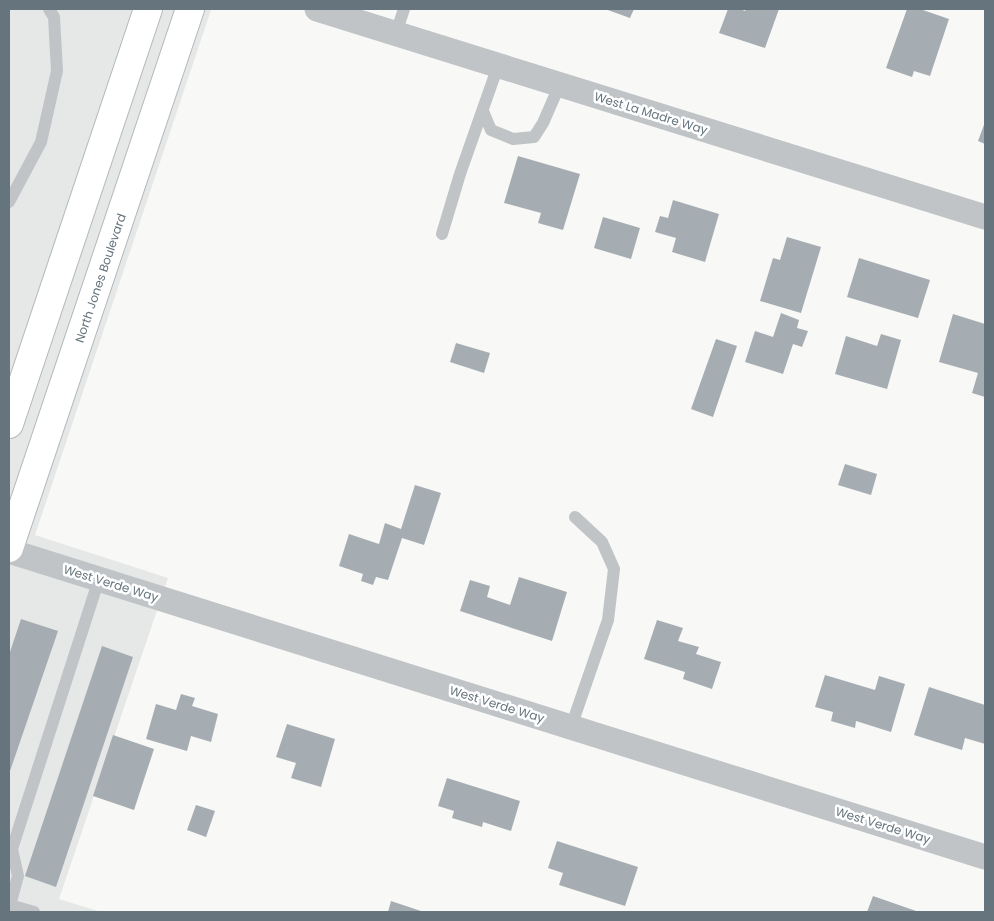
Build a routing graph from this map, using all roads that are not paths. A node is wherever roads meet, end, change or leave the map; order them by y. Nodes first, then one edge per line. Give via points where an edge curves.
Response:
1 (48, 9) edge
2 (148, 9) edge
3 (190, 9) edge
4 (316, 9) edge
5 (404, 9) edge
6 (396, 34) junction
7 (498, 66) junction
8 (560, 84) junction
9 (483, 111) junction
10 (9, 202) edge
11 (985, 217) edge
12 (442, 234) dead end
13 (9, 424) edge
14 (575, 517) dead end
15 (9, 549) edge
16 (99, 579) junction
17 (571, 727) junction
18 (985, 857) edge
19 (9, 907) edge
20 (34, 912) edge

1 - 10 lane via 54,17 57,71 41,142
2 - 13 main road
3 - 15 main road, North Jones Boulevard
4 - 6 street, West La Madre Way
5 - 6 lane
6 - 7 street, West La Madre Way
7 - 8 street, West La Madre Way
7 - 9 lane
8 - 9 lane via 544,123 534,137 513,139 491,130
8 - 11 street, West La Madre Way
9 - 12 lane
14 - 17 lane via 602,542 614,569 608,620
15 - 16 street, West Verde Way
16 - 17 street, West Verde Way
16 - 19 lane via 12,849 18,876
17 - 18 street, West Verde Way
19 - 20 lane

